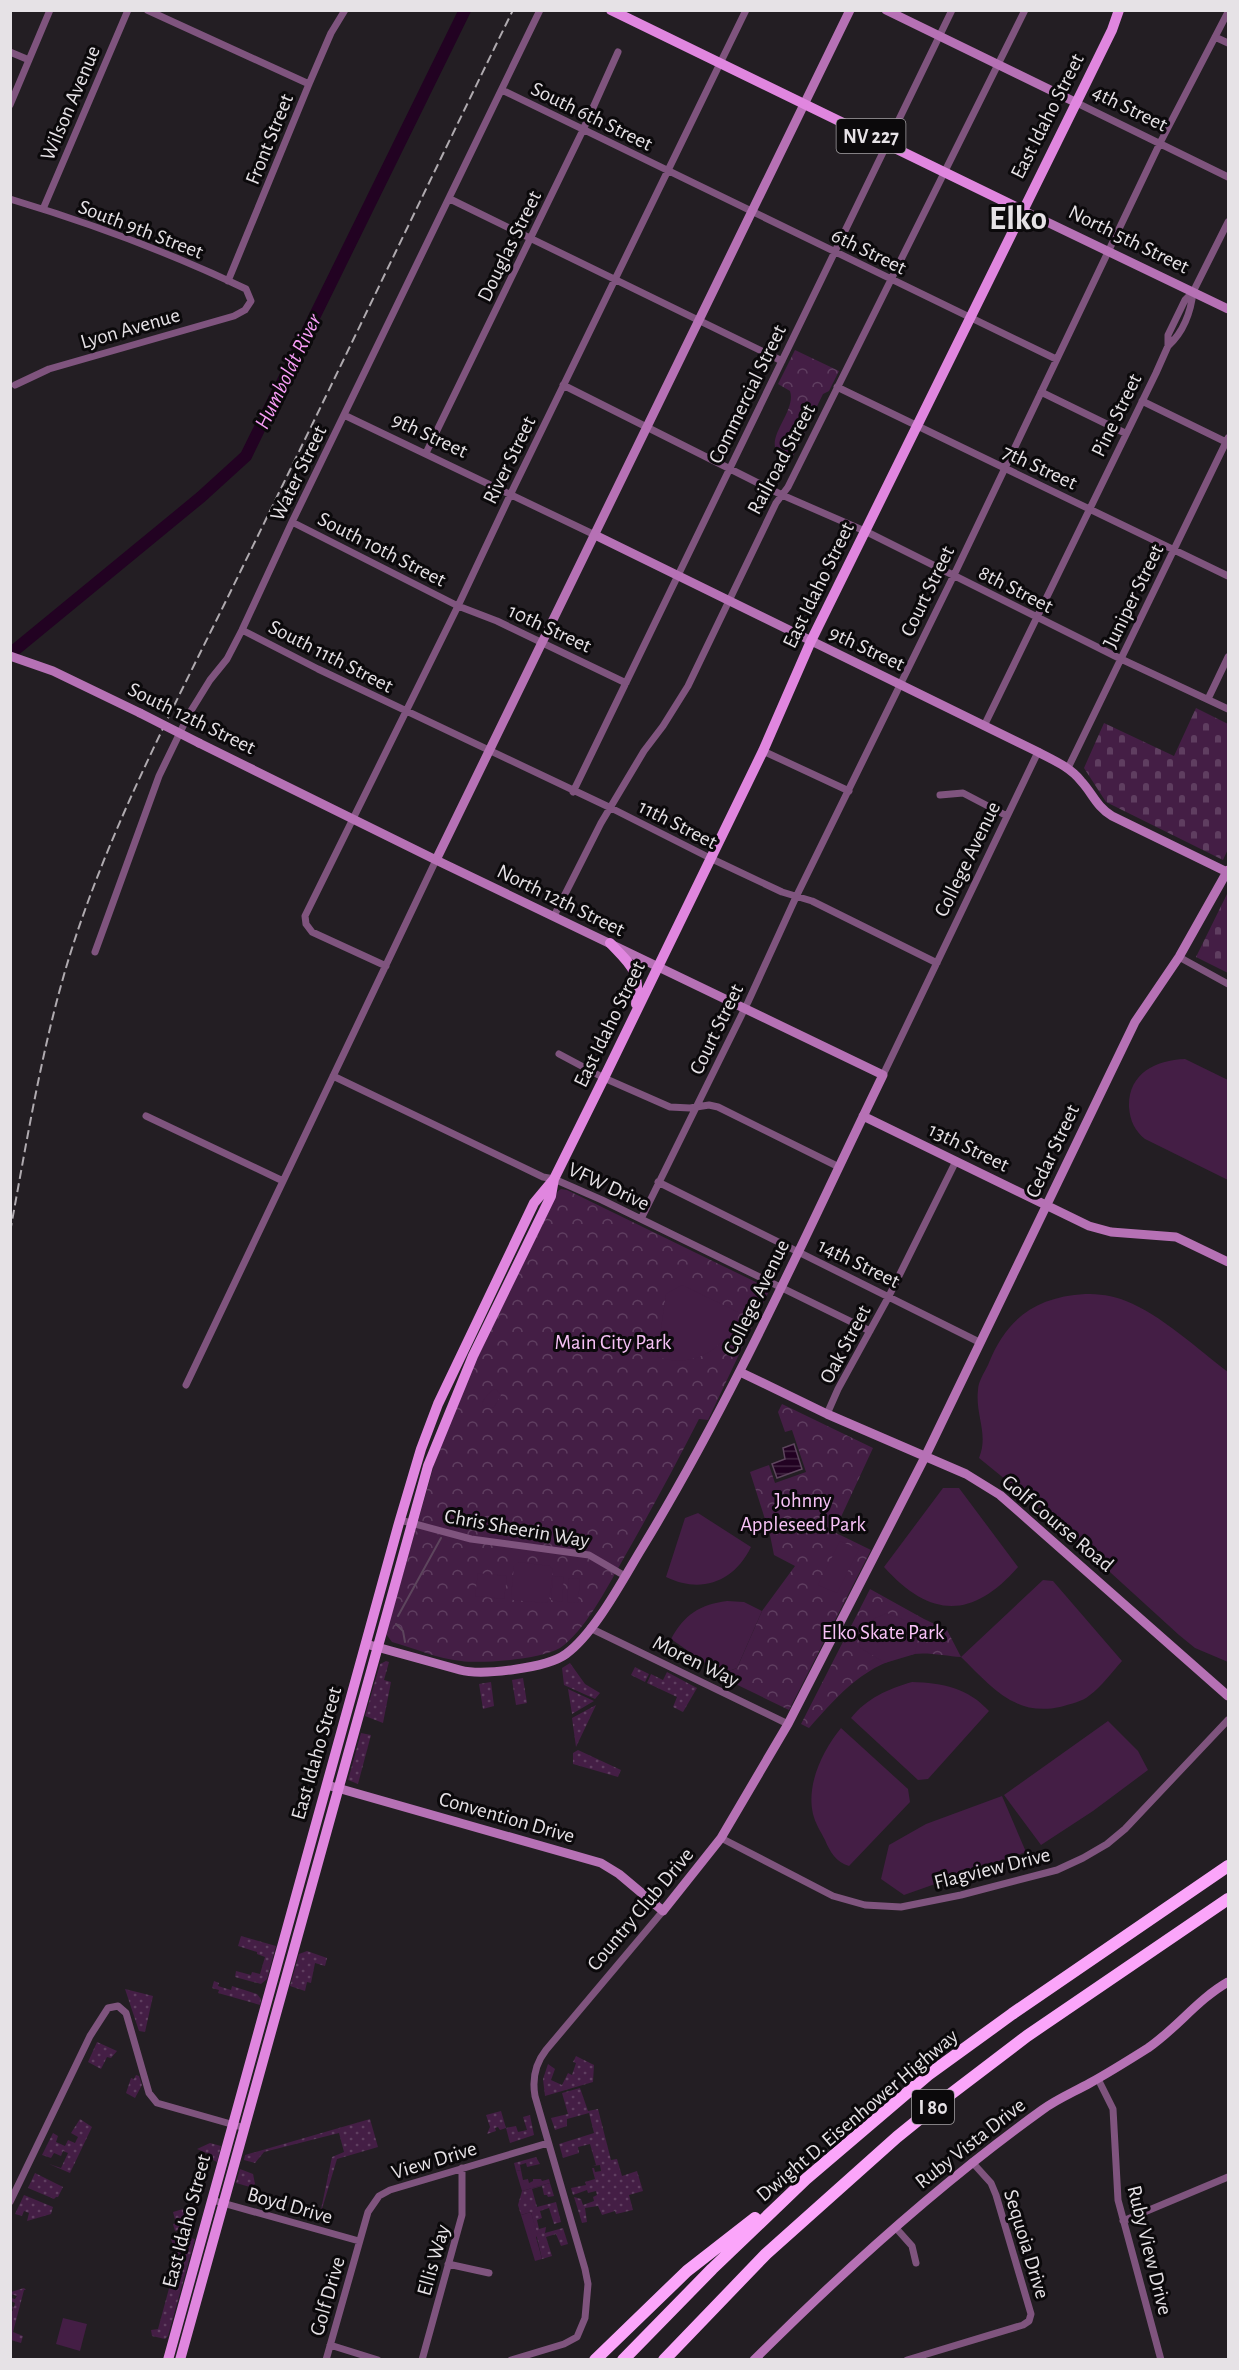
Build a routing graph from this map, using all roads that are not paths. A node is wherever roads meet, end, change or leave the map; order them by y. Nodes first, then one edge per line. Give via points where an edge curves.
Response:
1 (50, 10) edge
2 (128, 10) edge
3 (147, 10) edge
4 (540, 10) edge
5 (611, 10) edge
6 (746, 10) edge
7 (850, 10) edge
8 (886, 10) edge
9 (952, 10) edge
10 (1025, 10) edge
11 (1119, 10) edge
12 (342, 12) edge
13 (1228, 12) edge
14 (940, 36) junction
15 (1215, 37) junction
16 (1228, 44) edge
17 (10, 52) edge
18 (618, 52) dead end
19 (29, 60) junction
20 (721, 63) junction
21 (999, 65) junction
22 (309, 84) junction
23 (502, 90) junction
24 (1077, 103) junction
25 (805, 104) junction
26 (10, 105) edge
27 (583, 130) junction
28 (1160, 143) junction
29 (888, 144) junction
30 (668, 171) junction
31 (945, 172) junction
32 (1228, 177) edge
33 (10, 199) edge
34 (450, 199) junction
35 (43, 209) junction
36 (1022, 210) junction
37 (752, 212) junction
38 (1228, 222) edge
39 (531, 238) junction
40 (834, 252) junction
41 (1109, 252) junction
42 (615, 279) junction
43 (892, 280) junction
44 (228, 281) junction
45 (1193, 292) junction
46 (251, 301) joint
47 (1228, 309) edge
48 (971, 318) junction
49 (700, 320) junction
50 (1056, 359) junction
51 (782, 361) junction
52 (15, 386) dead end
53 (563, 386) junction
54 (837, 387) junction
55 (1041, 392) junction
56 (1142, 402) junction
57 (344, 415) junction
58 (648, 426) junction
59 (919, 426) junction
60 (1125, 433) junction
61 (1228, 441) edge
62 (426, 453) junction
63 (729, 468) junction
64 (1004, 468) junction
65 (510, 495) junction
66 (782, 495) junction
67 (1090, 508) junction
68 (292, 522) junction
69 (867, 532) junction
70 (595, 535) junction
71 (1174, 551) junction
72 (954, 575) junction
73 (678, 576) junction
74 (1228, 576) edge
75 (729, 602) junction
76 (458, 606) junction
77 (1036, 617) junction
78 (242, 630) junction
79 (811, 641) junction
80 (542, 643) junction
81 (10, 656) edge
82 (1228, 657) edge
83 (1121, 659) junction
84 (626, 683) junction
85 (899, 683) junction
86 (1208, 699) junction
87 (1228, 709) edge
88 (406, 712) junction
89 (984, 726) junction
90 (490, 751) junction
91 (763, 751) junction
92 (1038, 752) junction
93 (1068, 768) junction
94 (849, 791) junction
95 (573, 792) junction
96 (940, 795) dead end
97 (611, 808) junction
98 (1007, 816) junction
99 (354, 819) junction
100 (710, 858) junction
101 (436, 860) junction
102 (1228, 871) edge
103 (796, 897) junction
104 (554, 916) junction
105 (610, 943) junction
106 (95, 952) dead end
107 (1179, 957) junction
108 (937, 963) junction
109 (386, 966) junction
110 (658, 968) junction
111 (1228, 984) edge
112 (745, 1009) junction
113 (635, 1015) junction
114 (559, 1054) dead end
115 (883, 1075) junction
116 (333, 1076) junction
117 (604, 1078) junction
118 (697, 1106) junction
119 (146, 1116) dead end
120 (863, 1116) junction
121 (956, 1161) junction
122 (839, 1167) junction
123 (554, 1179) junction
124 (283, 1181) junction
125 (658, 1182) junction
126 (1047, 1205) junction
127 (641, 1219) junction
128 (798, 1251) junction
129 (1228, 1262) edge
130 (781, 1286) junction
131 (890, 1296) junction
132 (870, 1331) junction
133 (979, 1342) junction
134 (740, 1372) junction
135 (186, 1385) dead end
136 (827, 1414) junction
137 (925, 1457) junction
138 (400, 1520) junction
139 (411, 1524) junction
140 (625, 1576) junction
141 (590, 1628) junction
142 (366, 1644) junction
143 (379, 1647) junction
144 (356, 1682) junction
145 (1228, 1696) edge
146 (1228, 1720) edge
147 (788, 1724) junction
148 (356, 1727) junction
149 (327, 1785) junction
150 (339, 1788) junction
151 (721, 1838) junction
152 (1228, 1866) edge
153 (1228, 1899) edge
154 (663, 1911) junction
155 (1228, 1982) edge
156 (1098, 2079) junction
157 (233, 2125) junction
158 (245, 2128) junction
159 (548, 2143) junction
160 (972, 2162) junction
161 (462, 2168) junction
162 (1228, 2177) edge
163 (806, 2179) junction
164 (212, 2200) junction
165 (10, 2202) edge
166 (224, 2203) junction
167 (1123, 2221) junction
168 (895, 2227) junction
169 (359, 2241) junction
170 (916, 2263) dead end
171 (448, 2264) junction
172 (489, 2273) dead end
173 (330, 2345) junction
174 (666, 2358) edge
175 (168, 2360) edge
176 (180, 2360) edge
177 (326, 2360) edge
178 (378, 2360) edge
179 (422, 2360) edge
180 (511, 2360) edge
181 (595, 2360) edge
182 (623, 2360) edge
183 (754, 2360) edge
184 (907, 2360) edge
185 (1161, 2360) edge

1 - 19 street
2 - 35 street, Wilson Avenue
3 - 22 street
4 - 23 street, Water Street
5 - 20 main road, NV 227
6 - 20 street, River Street
7 - 25 street
8 - 14 street, 4th Street
9 - 14 street, Commercial Street
10 - 21 street, Railroad Street
11 - 24 main road, East Idaho Street
12 - 22 street, Front Street
13 - 15 street, Court Street
14 - 21 street, 4th Street
14 - 29 street, Commercial Street
15 - 16 street
15 - 28 street, Court Street
17 - 19 street
18 - 27 street, Douglas Street
19 - 26 street
20 - 25 main road, North 5th Street / NV 227
20 - 30 street, River Street
21 - 24 street, 4th Street
21 - 31 street, Railroad Street
22 - 44 street, Front Street
23 - 27 street, South 6th Street
23 - 34 street, Water Street
24 - 28 street, 4th Street
24 - 36 main road, East Idaho Street
25 - 29 main road, North 5th Street / NV 227
25 - 37 street
27 - 30 street, South 6th Street
27 - 39 street, Douglas Street
28 - 32 street, 4th Street
28 - 41 street, Court Street
29 - 31 main road, North 5th Street / NV 227
29 - 40 street, Commercial Street
30 - 37 street, 6th Street
30 - 42 street, River Street
31 - 36 main road, North 5th Street / NV 227
31 - 43 street, Railroad Street
33 - 35 street, South 9th Street
34 - 39 street
34 - 57 street, Water Street
35 - 44 street, South 9th Street
36 - 41 street, North 5th Street
36 - 48 main road, East Idaho Street
37 - 40 street, 6th Street
37 - 49 street
38 - 45 street, Pine Street
39 - 42 street
39 - 62 street, Douglas Street
40 - 43 street, 6th Street
40 - 51 street, Commercial Street
41 - 45 street, North 5th Street
41 - 50 street, Court Street
42 - 49 street
42 - 53 street, River Street
43 - 48 street, 6th Street
43 - 54 street, Railroad Street
44 - 46 street, South 9th Street via 246,289
45 - 47 street, North 5th Street
45 - 56 street, Pine Street via 1171,329 1168,346
46 - 52 street, Lyon Avenue via 234,316 49,369
48 - 50 street, 6th Street
48 - 59 main road, East Idaho Street
49 - 51 street
49 - 58 street
50 - 55 street, Court Street
51 - 63 street, Commercial Street
53 - 58 street, 8th Street
53 - 65 street, River Street
54 - 59 street, 7th Street
54 - 66 street, Railroad Street
55 - 60 street
55 - 64 street, Court Street
56 - 60 street, Pine Street
56 - 61 street
57 - 62 street, 9th Street
57 - 68 street, Water Street
58 - 63 street, 8th Street
58 - 70 street
59 - 64 street, 7th Street
59 - 69 main road, East Idaho Street
60 - 67 street, Pine Street
61 - 71 street, Juniper Street
62 - 65 street, 9th Street
63 - 66 street, 8th Street
63 - 73 street, Commercial Street
64 - 67 street, 7th Street
64 - 72 street, Court Street
65 - 70 street, 9th Street
65 - 76 street, River Street
66 - 69 street, 8th Street
66 - 75 street, Railroad Street
67 - 71 street, 7th Street
67 - 77 street, Pine Street
68 - 76 street, South 10th Street
68 - 78 street, Water Street
69 - 72 street, 8th Street
69 - 79 main road, East Idaho Street
70 - 73 street, 9th Street
70 - 80 street
71 - 74 street, 7th Street
71 - 83 street, Juniper Street
72 - 77 street, 8th Street
72 - 85 street, Court Street
73 - 75 street, 9th Street
73 - 84 street, Commercial Street
75 - 79 street, 9th Street
75 - 97 street, Railroad Street via 688,686
76 - 80 street, 10th Street
76 - 88 street, River Street
77 - 83 street, 8th Street
77 - 89 street, Pine Street
78 - 88 street, South 11th Street
78 - 106 street, Water Street via 189,714 159,776
79 - 85 street, 9th Street
79 - 91 main road, East Idaho Street
80 - 84 street, 10th Street
80 - 90 street
81 - 99 street, South 12th Street, bridge via 53,671
82 - 86 street
83 - 86 street, 8th Street
83 - 93 street, Juniper Street
84 - 95 street, Commercial Street
85 - 89 street, 9th Street
85 - 94 street, Court Street
86 - 87 street, 8th Street
88 - 90 street, 11th Street
88 - 99 street, River Street
89 - 92 street, 9th Street
90 - 95 street, 11th Street
90 - 101 street
91 - 94 street
91 - 100 main road, East Idaho Street
92 - 93 street, 9th Street
92 - 98 street, College Avenue
93 - 102 street, 9th Street via 1100,808 1112,816
94 - 103 street, Court Street
95 - 97 street, 11th Street
96 - 98 street via 963,793
97 - 100 street, 11th Street
97 - 104 street, Railroad Street
98 - 108 street, College Avenue
99 - 101 street, North 12th Street
99 - 109 street, River Street via 305,916 306,924 312,932
100 - 103 street, 11th Street
100 - 110 main road, East Idaho Street
101 - 104 street, North 12th Street
101 - 109 street
102 - 107 street, Cedar Street
103 - 108 street, 11th Street via 812,901
103 - 112 street, Court Street
104 - 105 street, North 12th Street
105 - 110 street, North 12th Street
105 - 113 main road via 638,976
107 - 111 street
107 - 126 street, Cedar Street via 1135,1022
108 - 115 street, College Avenue
109 - 116 street
110 - 112 street, North 12th Street
110 - 113 main road, East Idaho Street
112 - 115 street, North 12th Street
112 - 118 street, Court Street
113 - 117 main road, East Idaho Street
114 - 117 street
115 - 120 street, College Avenue
116 - 123 street, VFW Drive
116 - 124 street
117 - 118 street via 670,1107
117 - 123 main road, East Idaho Street
118 - 122 street via 718,1107
118 - 125 street, Court Street
119 - 124 street
120 - 121 street, 13th Street
120 - 122 street, College Avenue
121 - 126 street, 13th Street
121 - 131 street, Oak Street
122 - 128 street, College Avenue
123 - 127 street, VFW Drive
123 - 138 main road, East Idaho Street via 534,1203 438,1404
123 - 139 main road, East Idaho Street via 551,1196 452,1403
124 - 135 street
125 - 127 street, Court Street
125 - 128 street, 14th Street
126 - 129 street, 13th Street via 1089,1226 1111,1232 1176,1237
126 - 133 street, Cedar Street
127 - 130 street, VFW Drive
128 - 130 street, College Avenue
128 - 131 street, 14th Street
130 - 132 street, VFW Drive
130 - 134 street, College Avenue
131 - 132 street, Oak Street
131 - 133 street, 14th Street
132 - 136 street, Oak Street
133 - 137 street, Cedar Street
134 - 136 street, Golf Course Road
134 - 140 street, College Avenue via 669,1505
136 - 137 street, Golf Course Road
137 - 145 street, Golf Course Road via 966,1474 1016,1507
137 - 147 street, Country Club Drive
138 - 139 street, Chris Sheerin Way
138 - 142 main road, East Idaho Street
139 - 140 street, Chris Sheerin Way via 471,1539 589,1554
139 - 143 main road, East Idaho Street
140 - 141 street, College Avenue
141 - 143 street, College Avenue via 578,1644 554,1660 531,1667 479,1672
141 - 147 street, Moren Way
142 - 143 street, College Avenue
142 - 144 main road, East Idaho Street
143 - 148 main road, East Idaho Street
144 - 148 main road via 360,1687 353,1714
144 - 149 main road, East Idaho Street
146 - 151 street, Flagview Drive via 1107,1844 1057,1870 961,1895 901,1907 865,1905 819,1889
147 - 151 street, Country Club Drive
148 - 150 main road, East Idaho Street
149 - 150 street, Convention Drive
149 - 157 main road, East Idaho Street
150 - 154 street, Convention Drive via 601,1863
150 - 158 main road, East Idaho Street
151 - 154 street, Country Club Drive
152 - 163 highway, Dwight D. Eisenhower Highway / I 80 via 937,2068
153 - 174 highway, Dwight D. Eisenhower Highway / I 80 via 1027,2036 930,2109 766,2254
154 - 159 street, Country Club Drive via 538,2062 533,2088
155 - 156 street, Ruby Vista Drive via 1200,2000 1154,2043
156 - 160 street, Ruby Vista Drive via 1045,2108
156 - 167 street, Ruby View Drive via 1113,2109 1116,2190
157 - 158 street
157 - 164 main road, East Idaho Street
157 - 165 street via 156,2103 148,2091 126,2013 118,2007 108,2007 90,2036
158 - 166 main road, East Idaho Street
159 - 161 street, View Drive
159 - 180 street, Country Club Drive via 587,2276 585,2318 571,2341
160 - 168 street, Ruby Vista Drive
160 - 184 street, Sequoia Drive via 991,2183 996,2195 1031,2314 1029,2321
161 - 169 street, View Drive via 379,2196 368,2212
161 - 171 street, Ellis Way via 462,2215
162 - 167 street
163 - 181 highway via 687,2271
163 - 182 highway, Dwight D. Eisenhower Highway / I 80
164 - 166 street, Boyd Drive
164 - 175 main road, East Idaho Street
166 - 169 street, Boyd Drive
166 - 176 main road, East Idaho Street
167 - 185 street, Ruby View Drive
168 - 170 street via 912,2246
168 - 183 street, Ruby Vista Drive
169 - 173 street, Golf Drive
171 - 172 street
171 - 179 street, Ellis Way
173 - 177 street, Golf Drive
173 - 178 street

